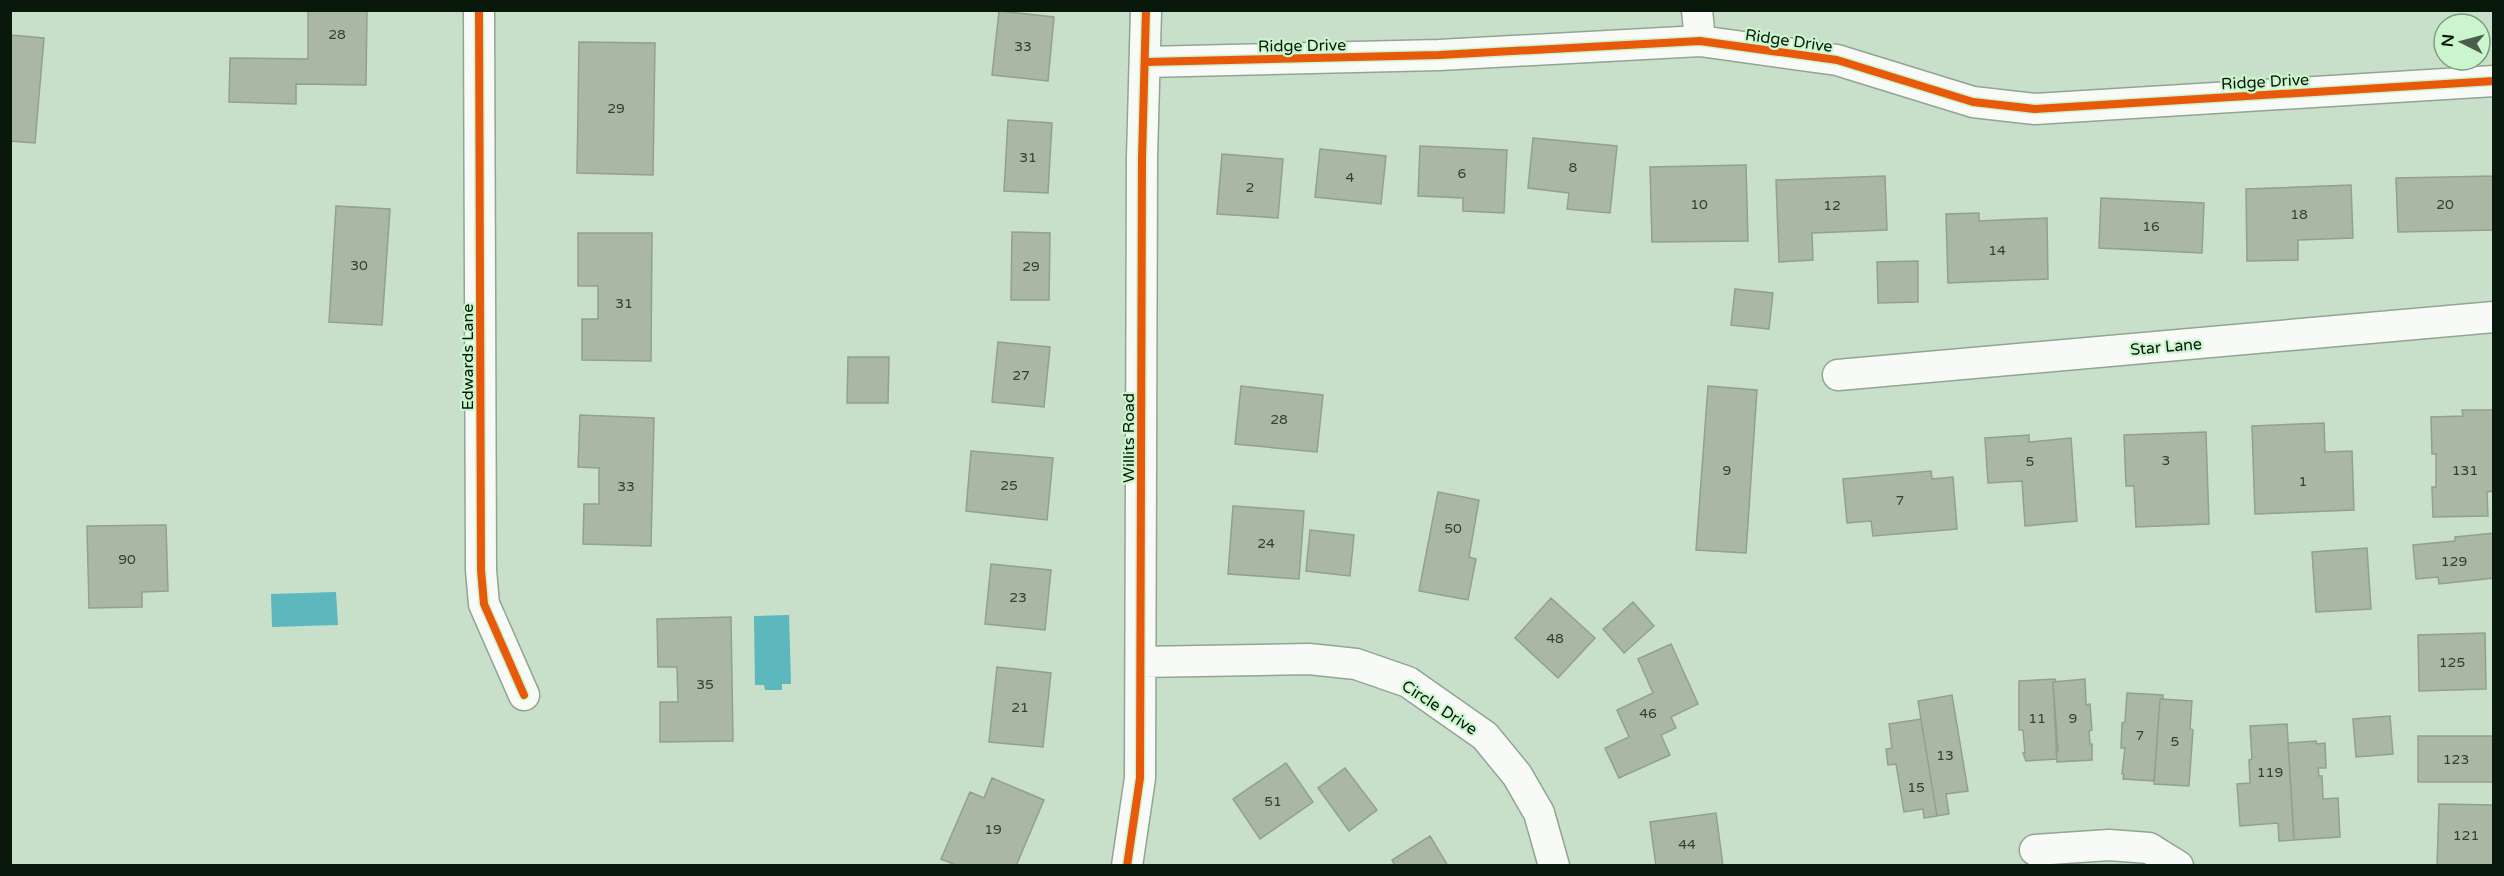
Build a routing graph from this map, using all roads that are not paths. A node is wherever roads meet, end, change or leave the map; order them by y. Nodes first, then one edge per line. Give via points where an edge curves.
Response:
1 (479, 10) edge
2 (1146, 10) edge
3 (1697, 10) edge
4 (1700, 41) junction
5 (1146, 62) junction
6 (2493, 81) edge
7 (2493, 317) edge
8 (1838, 375) dead end
9 (1141, 662) junction
10 (524, 695) dead end
11 (2036, 850) dead end
12 (1127, 866) edge
13 (1554, 866) edge
14 (2178, 866) edge

1 - 10 street, Edwards Lane via 481,570 484,604
2 - 5 street, Willits Road
3 - 4 street
4 - 5 street, Ridge Drive via 1439,55
4 - 6 street, Ridge Drive via 1837,60 1973,102 2035,109
5 - 9 street, Willits Road via 1142,158
7 - 8 street, Star Lane
9 - 12 street, Willits Road via 1140,778
9 - 13 street, Circle Drive via 1309,659 1356,664 1408,682 1485,736 1517,775 1539,813
11 - 14 street via 2109,844 2149,848

